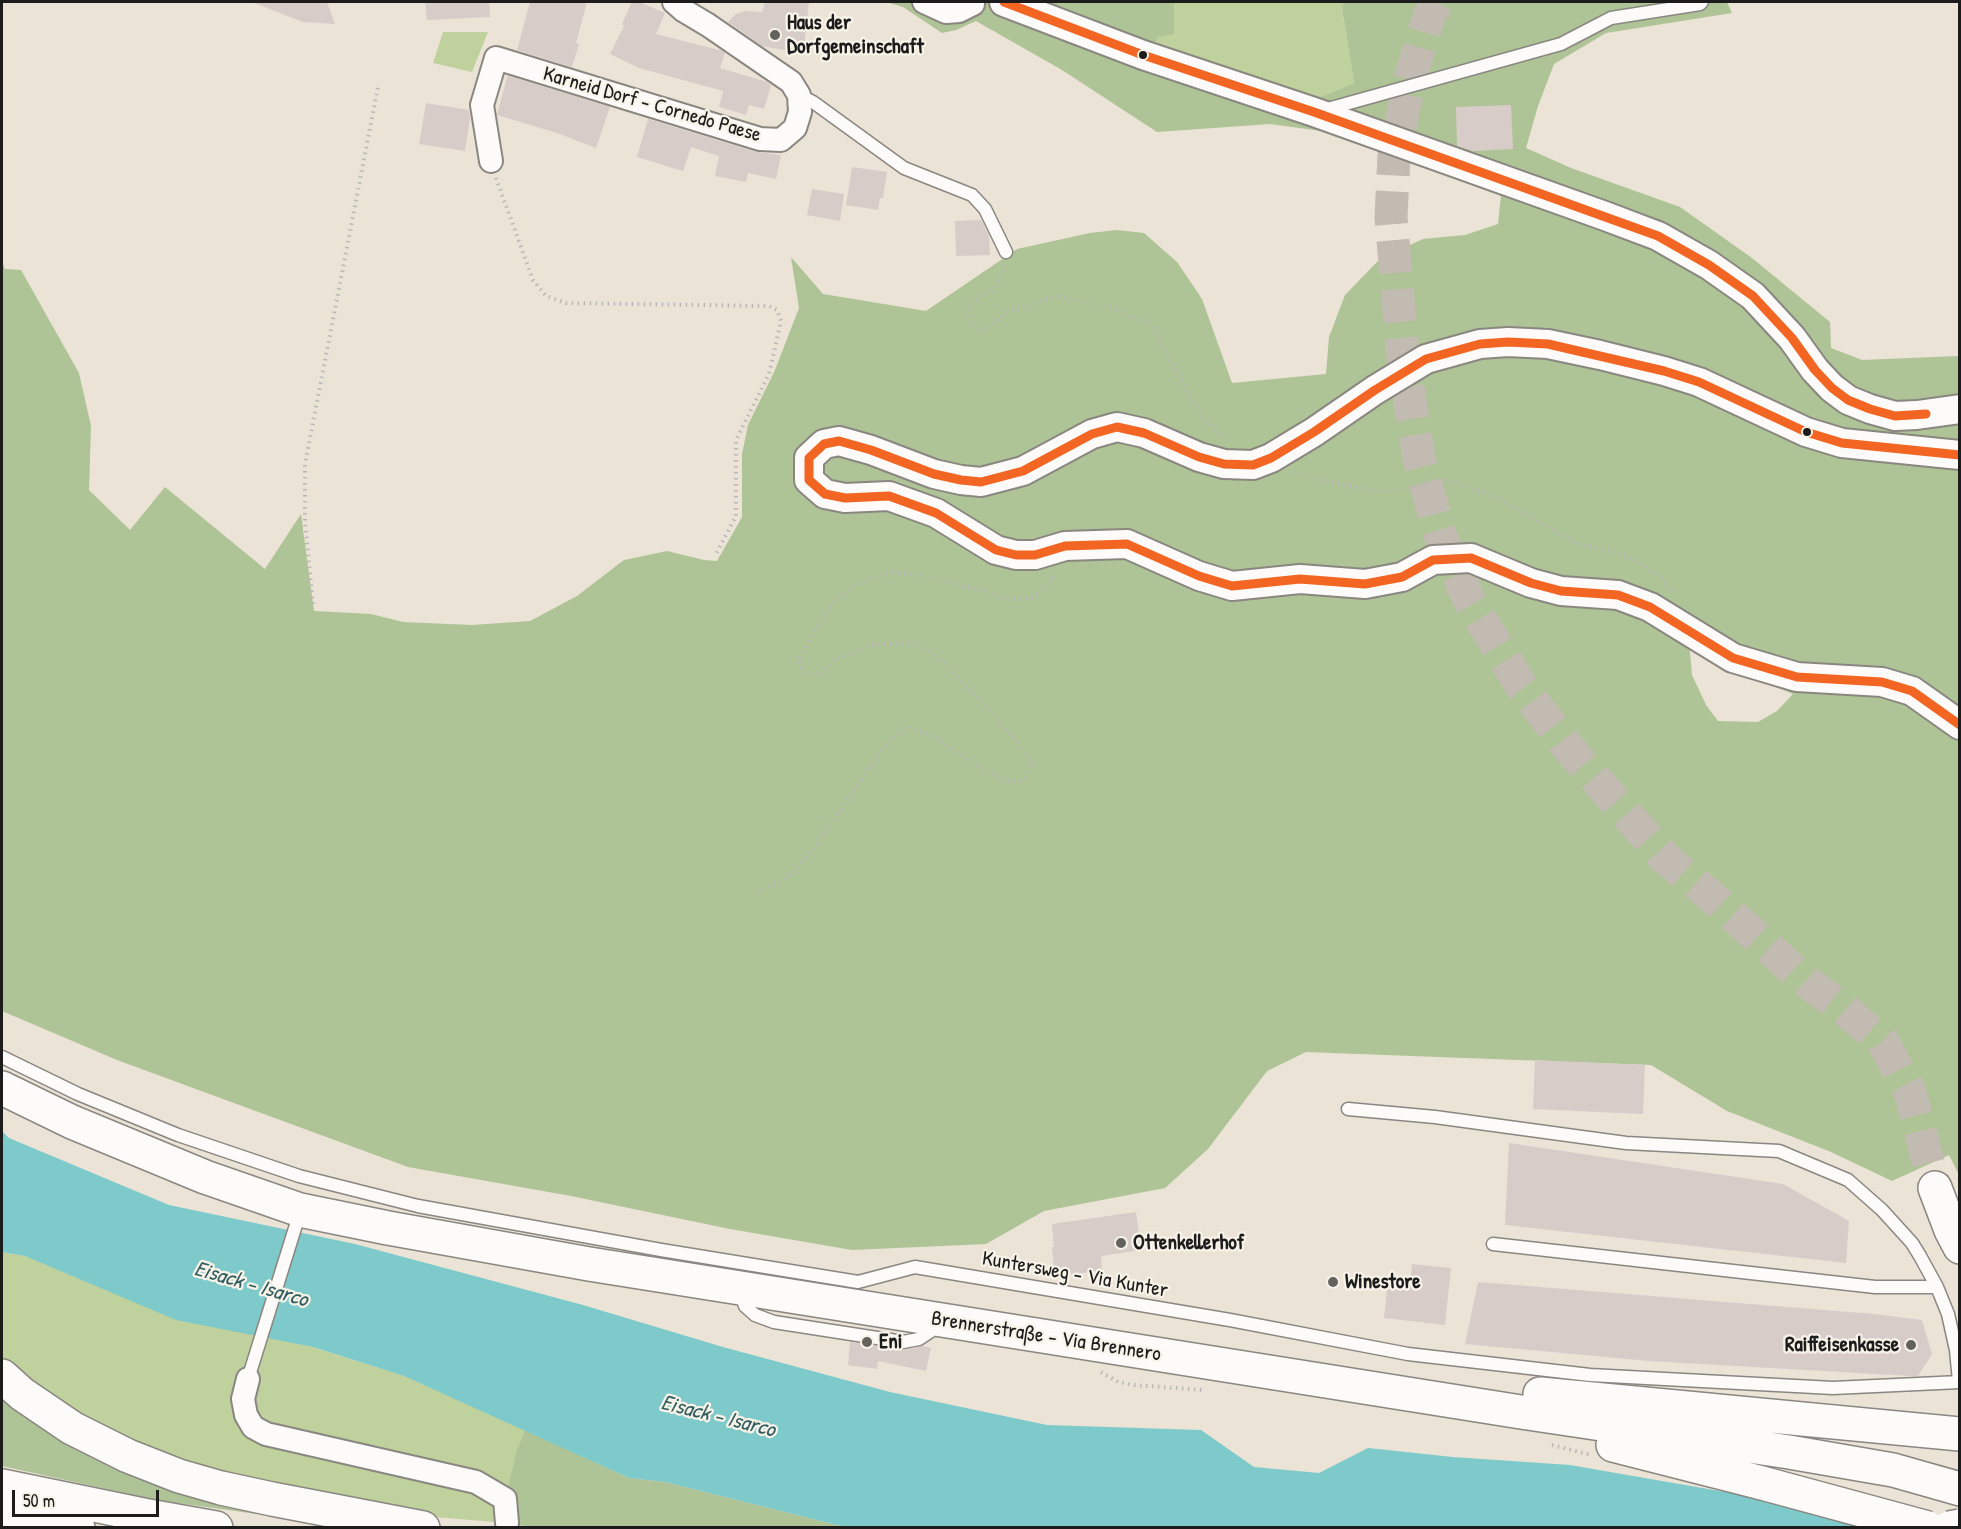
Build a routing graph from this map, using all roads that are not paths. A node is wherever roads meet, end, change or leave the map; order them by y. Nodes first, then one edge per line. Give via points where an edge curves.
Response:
1 (674, 2) edge
2 (924, 2) edge
3 (973, 2) edge
4 (1004, 2) edge
5 (1702, 2) edge
6 (799, 95) junction
7 (1314, 112) junction
8 (491, 161) road end
9 (1006, 252) road end
10 (1959, 409) edge
11 (1959, 455) edge
12 (1959, 724) edge
13 (2, 1057) edge
14 (2, 1088) edge
15 (1348, 1109) dead end
16 (1935, 1188) tunnel mouth
17 (298, 1217) junction
18 (1493, 1244) dead end
19 (1959, 1247) edge
20 (1937, 1287) junction
21 (1954, 1313) edge
22 (2, 1376) edge
23 (248, 1379) joint
24 (1959, 1381) edge
25 (1354, 1385) junction
26 (1521, 1412) junction
27 (1959, 1434) edge
28 (2, 1486) edge
29 (1959, 1489) edge
30 (2, 1511) edge
31 (507, 1523) dead end
32 (1959, 1526) edge
33 (78, 1527) edge
34 (216, 1527) edge
35 (423, 1527) edge
36 (1928, 1527) edge
37 (1949, 1527) edge

1 - 6 street via 791,82
2 - 3 street via 946,12 959,11
4 - 7 street via 1143,55
5 - 7 lane via 1611,18 1561,44
6 - 8 street, Karneid Dorf - Cornedo Paese via 800,112 795,128 780,140 760,138 496,58 482,105
6 - 9 lane via 904,168 972,195 985,209
7 - 10 street via 1658,236 1753,296 1815,370 1848,400 1895,416
11 - 12 street via 1842,443 1806,432 1699,382 1664,371 1548,344 1508,342 1480,344 1426,359 1314,432 1253,465 1224,464 1144,433 1117,427 1092,434 1023,471 981,482 934,474 839,441 824,444 809,458 809,480 825,494 845,498 889,496 936,513 996,550 1016,555 1035,555 1065,546 1127,544 1232,586 1300,579 1365,584 1402,577 1433,560 1471,558 1561,591 1618,595 1650,607 1733,658 1797,678 1882,682 1912,691
13 - 24 lane, Kuntersweg - Via Kunter via 178,1136 299,1176 418,1206 660,1250 858,1282 915,1268 1408,1354 1590,1375 1833,1388
14 - 17 main road, Brennerstraße - Via Brennero via 72,1122
15 - 20 lane via 1626,1143 1779,1151 1848,1180 1912,1243
16 - 19 main road
17 - 23 lane
17 - 25 main road, Brennerstraße - Via Brennero via 388,1228 589,1264
18 - 20 lane via 1875,1287
20 - 21 lane
21 - 24 lane
22 - 35 main road via 72,1428 179,1476 272,1499
23 - 31 street via 243,1399 253,1427 266,1434 476,1482 505,1499
25 - 26 main road
25 - 27 main road via 1522,1392
26 - 29 main road via 1893,1470
26 - 36 main road, bridge via 1588,1439
28 - 34 main road
30 - 33 main road
32 - 37 main road, bridge

